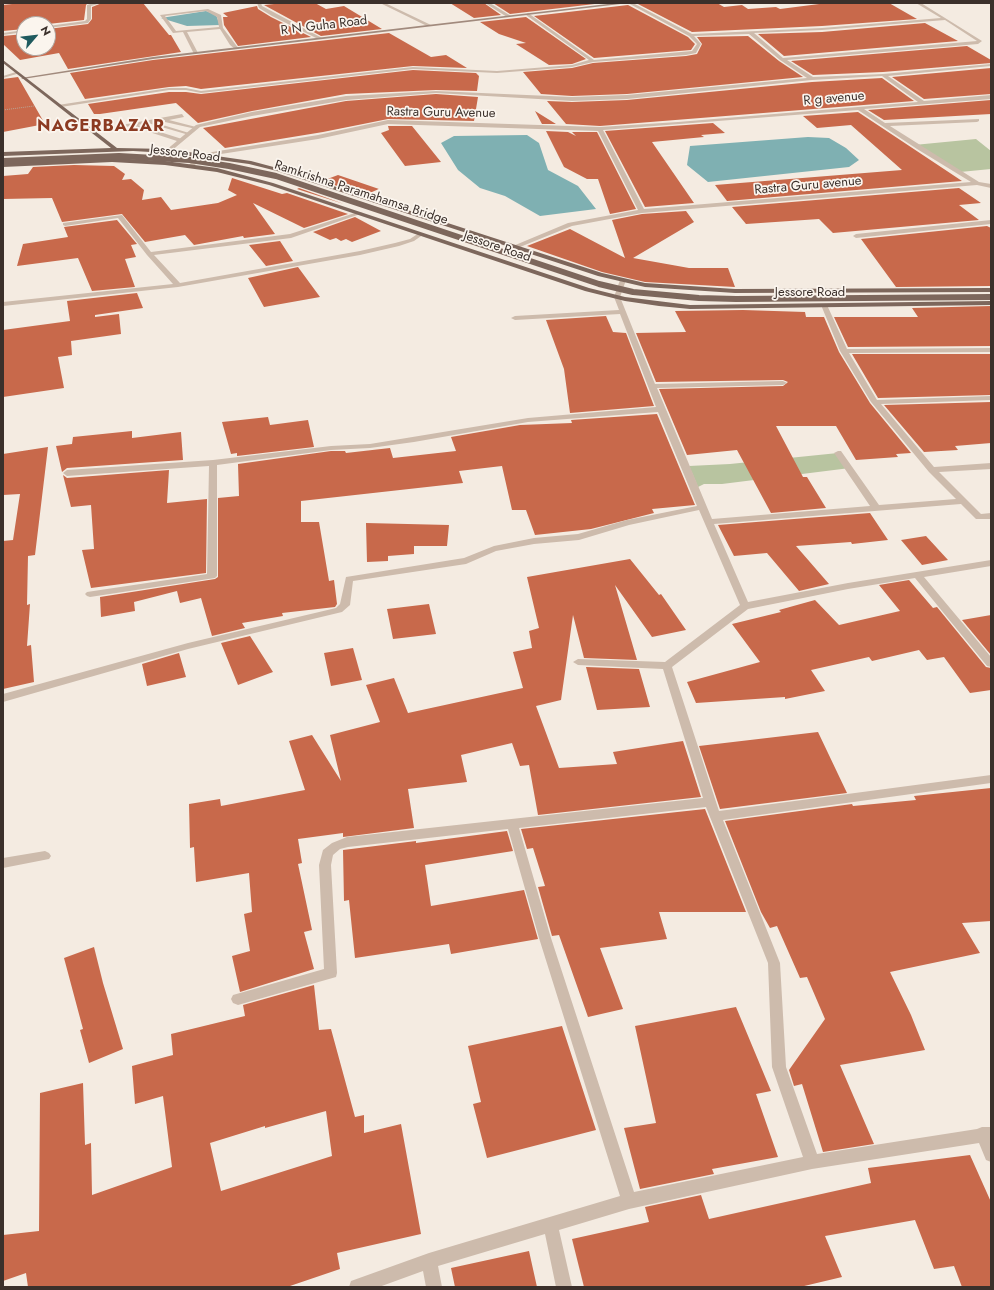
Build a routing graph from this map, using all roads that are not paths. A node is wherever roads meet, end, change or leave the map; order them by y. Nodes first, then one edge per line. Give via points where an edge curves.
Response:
1 (99, 3) edge
2 (259, 3) edge
3 (382, 3) edge
4 (487, 3) edge
5 (629, 3) edge
6 (918, 3) edge
7 (528, 14) junction
8 (509, 16) junction
9 (946, 19) junction
10 (429, 25) junction
11 (56, 26) edge
12 (221, 28) junction
13 (184, 31) junction
14 (16, 32) edge
15 (750, 32) junction
16 (3, 34) edge
17 (691, 35) junction
18 (320, 38) junction
19 (237, 48) junction
20 (196, 53) junction
21 (782, 59) junction
22 (3, 61) edge
23 (593, 61) junction
24 (991, 65) edge
25 (18, 73) junction
26 (883, 75) junction
27 (3, 77) edge
28 (24, 78) junction
29 (812, 79) junction
30 (991, 97) edge
31 (923, 103) junction
32 (59, 104) junction
33 (860, 109) junction
34 (182, 116) dead end
35 (163, 120) junction
36 (977, 120) dead end
37 (148, 122) junction
38 (678, 124) joint
39 (131, 125) junction
40 (885, 125) junction
41 (194, 128) junction
42 (600, 129) junction
43 (92, 131) junction
44 (187, 134) junction
45 (180, 140) junction
46 (115, 149) junction
47 (168, 150) junction
48 (3, 154) edge
49 (206, 155) junction
50 (112, 160) junction
51 (3, 161) edge
52 (3, 165) edge
53 (192, 165) junction
54 (977, 183) junction
55 (991, 186) edge
56 (642, 211) junction
57 (360, 213) junction
58 (991, 222) edge
59 (65, 224) dead end
60 (421, 234) junction
61 (856, 236) dead end
62 (515, 247) junction
63 (149, 254) junction
64 (624, 280) junction
65 (178, 285) junction
66 (991, 290) edge
67 (617, 297) junction
68 (991, 297) edge
69 (991, 303) edge
70 (3, 304) edge
71 (824, 305) junction
72 (623, 312) junction
73 (515, 318) dead end
74 (991, 350) edge
75 (844, 351) junction
76 (783, 383) dead end
77 (652, 386) junction
78 (991, 398) edge
79 (875, 402) junction
80 (662, 409) junction
81 (838, 452) dead end
82 (213, 463) junction
83 (991, 466) edge
84 (932, 470) junction
85 (67, 473) dead end
86 (963, 501) junction
87 (703, 507) junction
88 (876, 508) junction
89 (991, 516) edge
90 (710, 522) junction
91 (991, 563) edge
92 (917, 575) junction
93 (90, 594) dead end
94 (745, 606) junction
95 (578, 662) dead end
96 (991, 664) edge
97 (667, 666) junction
98 (3, 698) edge
99 (991, 779) edge
100 (710, 802) junction
101 (717, 816) junction
102 (512, 823) junction
103 (45, 856) dead end
104 (3, 863) edge
105 (238, 999) dead end
106 (986, 1134) edge
107 (991, 1155) edge
108 (812, 1162) junction
109 (629, 1201) junction
110 (550, 1224) junction
111 (429, 1261) junction
112 (357, 1287) edge
113 (434, 1287) edge
114 (564, 1287) edge

1 - 11 street via 89,6 89,19 86,22
2 - 18 street via 260,7
3 - 10 street
4 - 8 street
5 - 7 street, R N Guha Road
5 - 17 street
6 - 9 street
7 - 8 street, R N Guha Road
7 - 23 street
8 - 10 street, R N Guha Road
9 - 15 street
9 - 21 street via 980,41
10 - 18 street, R N Guha Road
12 - 13 street
12 - 13 street via 218,16 207,10 162,15 175,32
12 - 19 street
13 - 20 street
14 - 16 street
15 - 17 street
15 - 21 street
17 - 23 street via 699,44 694,52
18 - 19 street, R N Guha Road
19 - 20 street, R N Guha Road
20 - 28 street, R N Guha Road
21 - 29 street
22 - 25 main road
23 - 32 street via 572,66 497,72 413,68 201,92 169,89
24 - 26 street
25 - 27 street
25 - 28 main road
26 - 29 street
26 - 31 street
28 - 32 main road
29 - 41 street via 627,97 572,99 436,92 404,93 311,103
30 - 31 street, R g avenue
31 - 33 street, R g avenue
32 - 43 main road
33 - 38 street, R g avenue
33 - 40 street, Rastra Guru avenue
34 - 35 street
35 - 37 street
35 - 41 street
36 - 40 street
37 - 39 street
37 - 44 street
38 - 42 street, Rastra Guru Avenue
39 - 43 street
39 - 45 street
40 - 54 street, Rastra Guru avenue
41 - 44 street
42 - 49 street, Rastra Guru Avenue via 388,122
42 - 56 street
43 - 46 main road
44 - 45 street
45 - 47 street
46 - 47 main road, Jessore Road
46 - 48 main road, Jessore Road
46 - 50 main road
47 - 49 main road, Jessore Road
49 - 53 street
49 - 62 main road, Jessore Road via 279,170
50 - 52 main road, Jessore Road
50 - 53 main road, Jessore Road
51 - 68 main road, Ramkrishna Paramahamsa Bridge, bridge via 119,156 190,160 229,166 276,176 592,282 633,292 714,298
53 - 57 main road, Jessore Road via 243,175
54 - 55 street, Rastra Guru avenue
54 - 56 street, Rastra Guru avenue
56 - 62 street, Rastra Guru avenue via 570,224
57 - 60 main road, Jessore Road
57 - 63 street via 292,236
58 - 61 street
59 - 63 street via 120,216
60 - 65 street via 397,245 360,253
60 - 67 main road, Jessore Road via 587,290
62 - 64 main road, Jessore Road via 600,275
63 - 65 street
64 - 66 main road, Jessore Road via 677,288 735,291
64 - 67 street
65 - 70 street
67 - 71 main road, Jessore Road via 690,307
67 - 72 street
69 - 71 main road, Jessore Road
71 - 75 street
72 - 73 street
72 - 77 street
74 - 75 street
75 - 79 street
76 - 77 street
77 - 80 street
78 - 79 street
79 - 84 street
80 - 82 street via 528,420 414,440
80 - 87 street
81 - 88 street
82 - 85 street
82 - 93 street via 212,576
83 - 84 street
84 - 86 street
86 - 88 street
86 - 89 street via 979,517
87 - 90 street
87 - 98 street via 627,523 579,537 534,541 494,549 466,561 349,579 345,604 339,610 188,646
88 - 90 street
90 - 94 street
91 - 92 street
92 - 94 street
92 - 96 street
94 - 97 street
95 - 97 street
97 - 100 street
99 - 101 street
100 - 101 street
100 - 102 street
101 - 108 street via 774,963 779,1067
102 - 105 street via 347,842 336,846 327,853 325,865 331,973
102 - 109 street via 545,938
103 - 104 street
106 - 107 street
106 - 108 street
108 - 109 street
109 - 110 street
110 - 111 street
110 - 114 street
111 - 112 street
111 - 113 street

